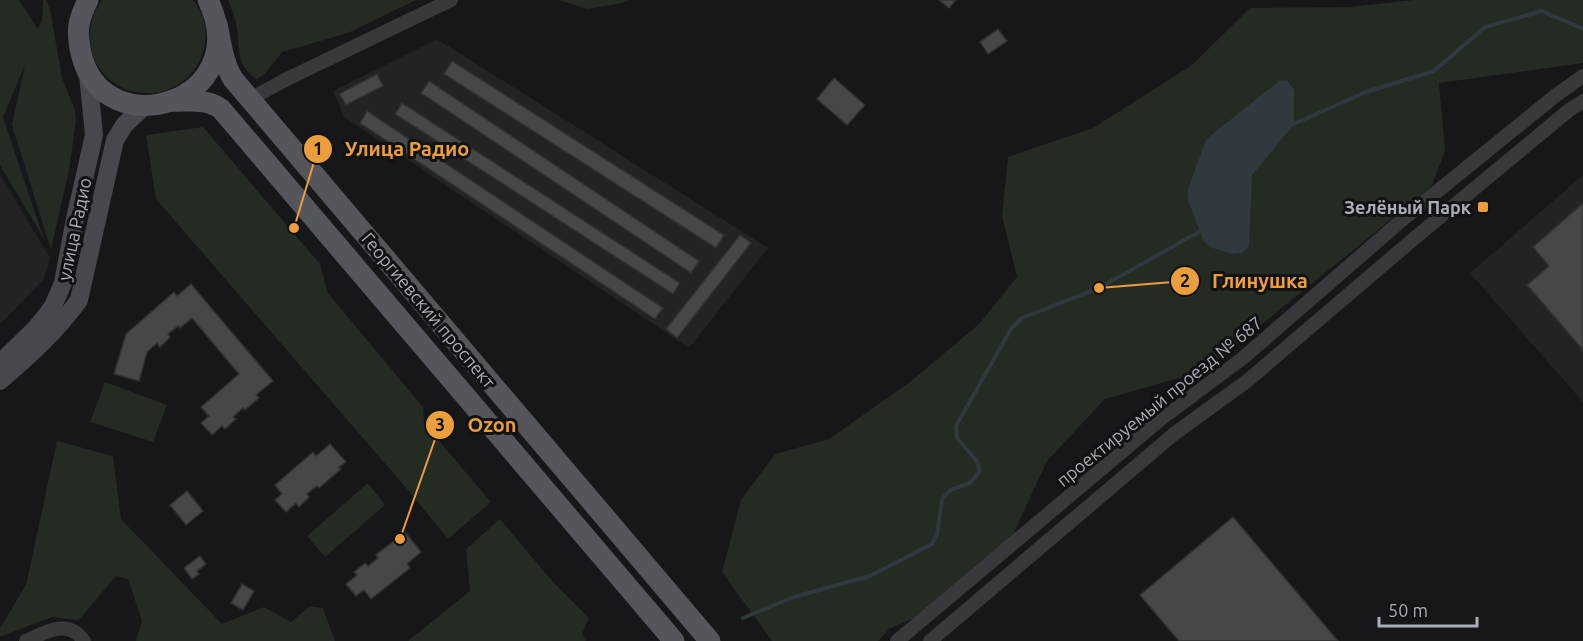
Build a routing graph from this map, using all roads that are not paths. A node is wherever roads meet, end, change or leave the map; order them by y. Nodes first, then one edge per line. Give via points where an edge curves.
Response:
1 (88, 0) edge
2 (208, 0) edge
3 (451, 0) edge
4 (78, 10) edge
5 (217, 24) junction
6 (88, 74) junction
7 (1583, 76) edge
8 (250, 99) junction
9 (1583, 101) edge
10 (171, 102) junction
11 (146, 105) junction
12 (0, 363) edge
13 (0, 381) edge
14 (26, 641) edge
15 (84, 641) edge
16 (674, 641) edge
17 (710, 641) edge
18 (897, 641) edge
19 (930, 641) edge

1 - 4 main road
2 - 5 main road
3 - 8 street
4 - 6 main road via 80,48
5 - 8 main road, Георгиевский проспект via 229,73
5 - 10 main road via 216,51 206,75 188,93
6 - 11 main road, Георгиевский проспект via 119,100
6 - 12 main road, улица Радио via 94,135 63,283 45,317
7 - 18 street, проектируемый проезд № 687 via 1402,220 1243,358 1161,419
8 - 17 main road, Георгиевский проспект
9 - 19 street, проектируемый проезд № 687 via 1247,381 1174,434
10 - 11 main road, Георгиевский проспект
10 - 16 main road, Георгиевский проспект via 204,101 221,109
11 - 13 main road via 125,124 115,140 79,300 66,318
14 - 15 street via 64,628 76,632

